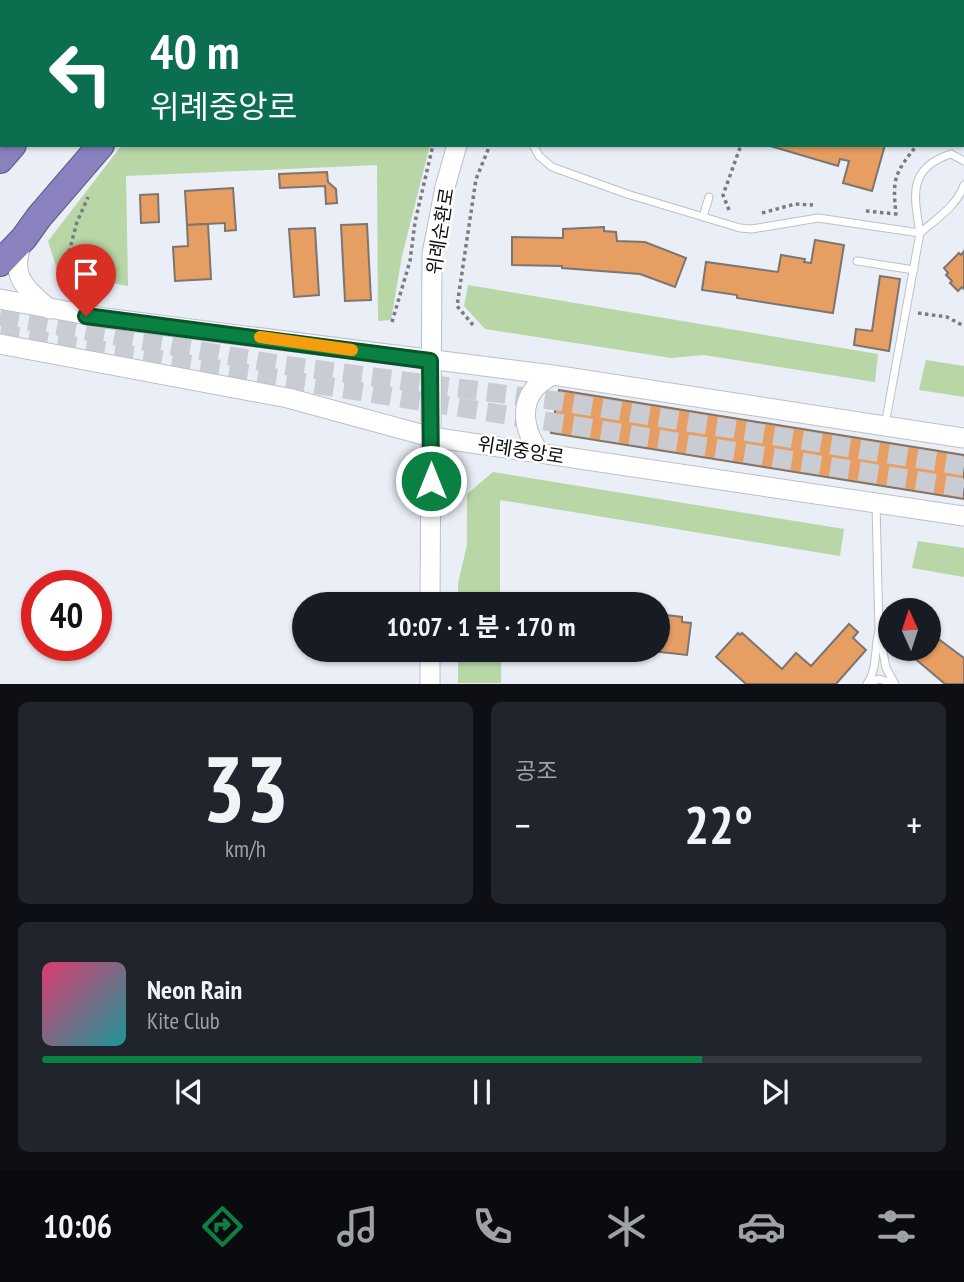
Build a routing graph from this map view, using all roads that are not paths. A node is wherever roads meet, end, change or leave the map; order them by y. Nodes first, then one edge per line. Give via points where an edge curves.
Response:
1 (99, 147) edge
2 (456, 147) edge
3 (534, 147) edge
4 (964, 161) edge
5 (964, 185) edge
6 (709, 197) dead end
7 (964, 202) edge
8 (952, 205) junction
9 (703, 217) junction
10 (919, 233) junction
11 (24, 238) junction
12 (856, 261) dead end
13 (0, 263) edge
14 (914, 270) junction
15 (0, 299) edge
16 (49, 309) junction
17 (0, 344) edge
18 (430, 361) junction
19 (553, 375) junction
20 (885, 426) junction
21 (432, 437) junction
22 (964, 438) edge
23 (539, 452) junction
24 (876, 503) junction
25 (964, 516) edge
26 (430, 592) edge
27 (878, 598) edge
28 (878, 634) edge
29 (430, 662) edge
30 (885, 662) edge
31 (430, 684) edge
32 (867, 684) edge
33 (894, 684) edge

1 - 11 highway
2 - 18 main road, 위례순환로 via 432,254
3 - 9 lane via 552,167
4 - 10 lane via 951,154 926,165 917,180 915,198
5 - 8 lane
6 - 9 lane
7 - 8 lane
8 - 10 lane
9 - 10 lane via 752,229 818,218
10 - 14 lane
11 - 13 highway
11 - 16 main road via 18,274
12 - 14 lane
14 - 20 lane
15 - 16 main road
16 - 18 main road
17 - 21 main road, 위례중앙로 via 288,398
18 - 19 main road
18 - 21 main road, 위례순환로
19 - 20 main road
19 - 23 main road via 534,387 528,402 526,427
20 - 22 main road
21 - 23 main road, 위례중앙로
21 - 26 main road, 위례순환로
23 - 24 main road, 위례중앙로
24 - 25 main road, 위례중앙로
24 - 27 lane
28 - 32 lane via 874,672
29 - 31 main road
30 - 33 lane
32 - 33 lane via 879,678

